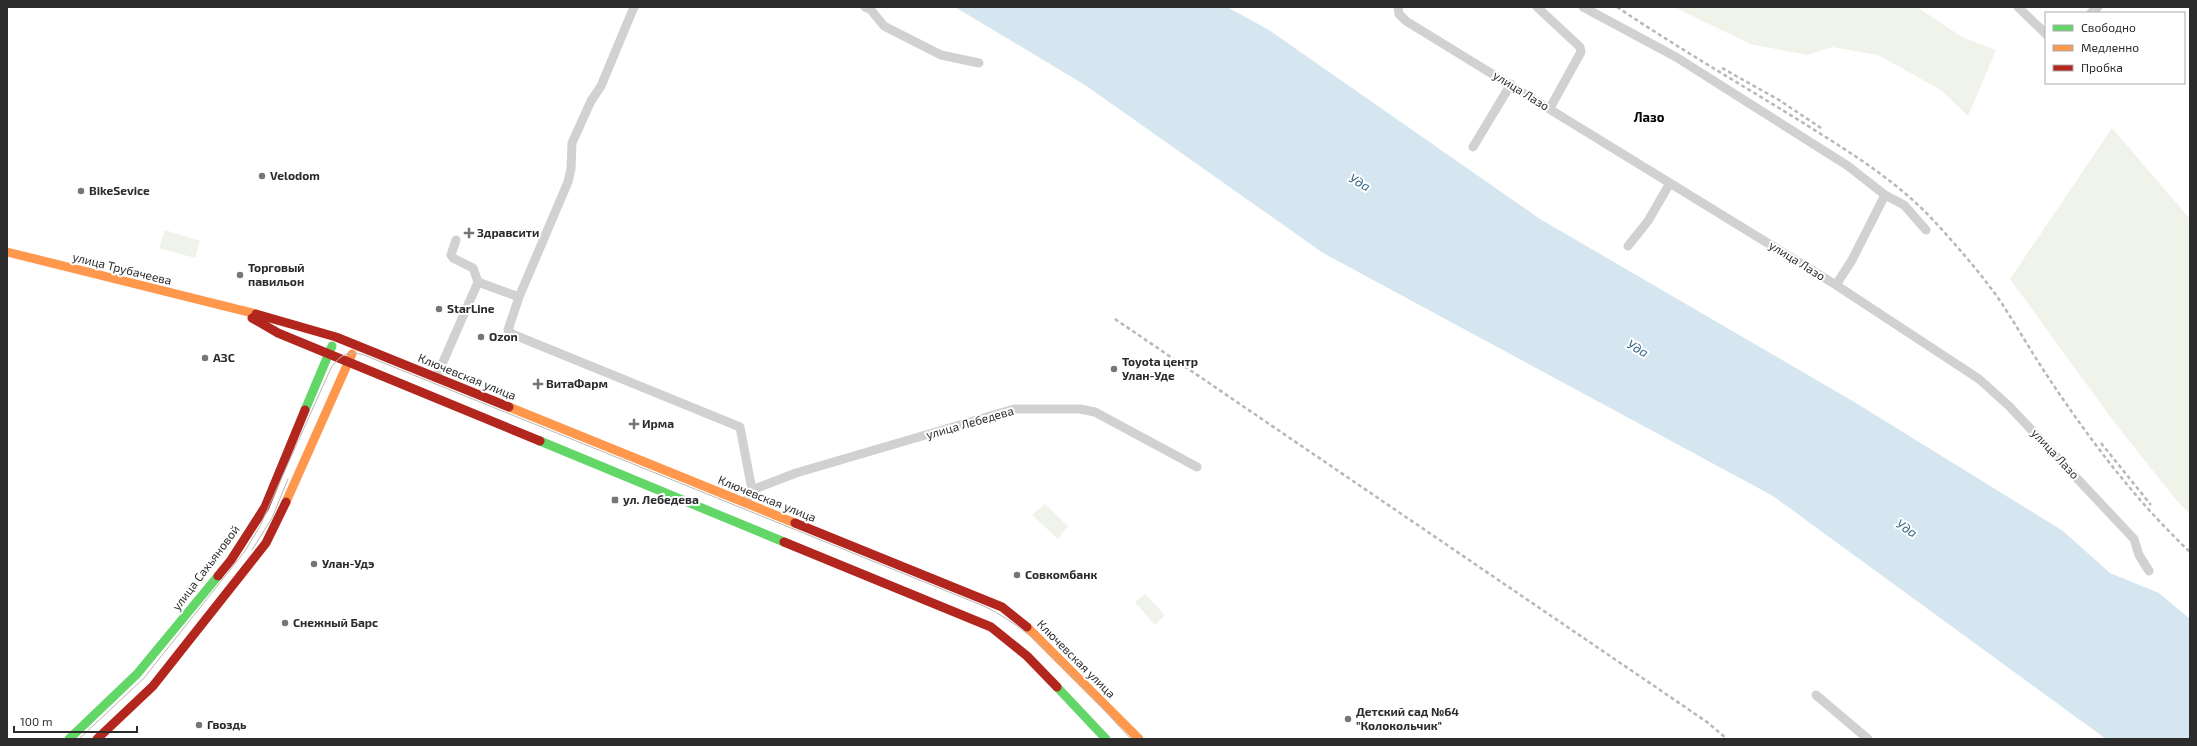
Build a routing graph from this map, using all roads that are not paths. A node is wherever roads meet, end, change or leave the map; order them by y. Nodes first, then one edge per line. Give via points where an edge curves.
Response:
1 (634, 7) edge
2 (865, 7) edge
3 (1398, 7) edge
4 (1537, 7) edge
5 (1583, 7) edge
6 (2018, 7) edge
7 (2045, 33) edge
8 (979, 63) dead end
9 (1511, 84) junction
10 (1550, 108) junction
11 (1473, 147) dead end
12 (1670, 183) junction
13 (1885, 195) junction
14 (1926, 230) dead end
15 (456, 240) dead end
16 (1628, 246) dead end
17 (7, 252) edge
18 (478, 282) junction
19 (1836, 285) junction
20 (519, 297) junction
21 (232, 307) junction
22 (336, 337) junction
23 (346, 341) joint
24 (355, 345) junction
25 (328, 354) junction
26 (347, 362) junction
27 (436, 378) junction
28 (1197, 467) dead end
29 (752, 490) junction
30 (745, 503) junction
31 (255, 523) junction
32 (272, 532) junction
33 (2149, 571) dead end
34 (1816, 695) dead end
35 (69, 739) edge
36 (97, 739) edge
37 (1106, 739) edge
38 (1139, 739) edge
39 (1868, 739) edge

1 - 20 street via 601,86 591,101 572,143 568,182
2 - 8 street via 871,10 884,26 941,55
3 - 9 street, улица Лазо via 1399,14 1406,21
4 - 10 street via 1580,47 1581,52
5 - 13 street via 1676,57 1734,93 1848,166
6 - 7 street
9 - 10 street, улица Лазо
9 - 11 street
10 - 12 street, улица Лазо
12 - 16 street via 1648,221
12 - 19 street, улица Лазо
13 - 14 street via 1904,205
13 - 19 street via 1852,260
15 - 18 street via 451,255 473,268
17 - 21 main road, улица Трубачеева
18 - 20 street
18 - 27 street
19 - 33 street, улица Лазо via 1979,379 2009,406 2134,539 2139,555
20 - 29 street via 508,324 508,330 512,334 740,427
21 - 22 main road, улица Трубачеева
21 - 25 main road, улица Трубачеева via 278,333
22 - 23 main road, улица Трубачеева
22 - 25 main road, улица Сахьяновой
23 - 24 main road, Ключевская улица
24 - 26 main road
24 - 27 main road, Ключевская улица
25 - 26 main road, улица Трубачеева
25 - 31 main road, улица Сахьяновой via 265,507
26 - 32 main road
26 - 37 main road via 991,627 1027,656
27 - 30 main road, Ключевская улица
28 - 29 street, улица Лебедева via 1095,412 1080,409 1014,409 796,473
29 - 30 street
30 - 38 main road, Ключевская улица via 1002,607 1037,634
31 - 32 main road
31 - 35 main road, улица Сахьяновой via 231,560 138,674
32 - 36 main road via 246,569 153,686
34 - 39 street

